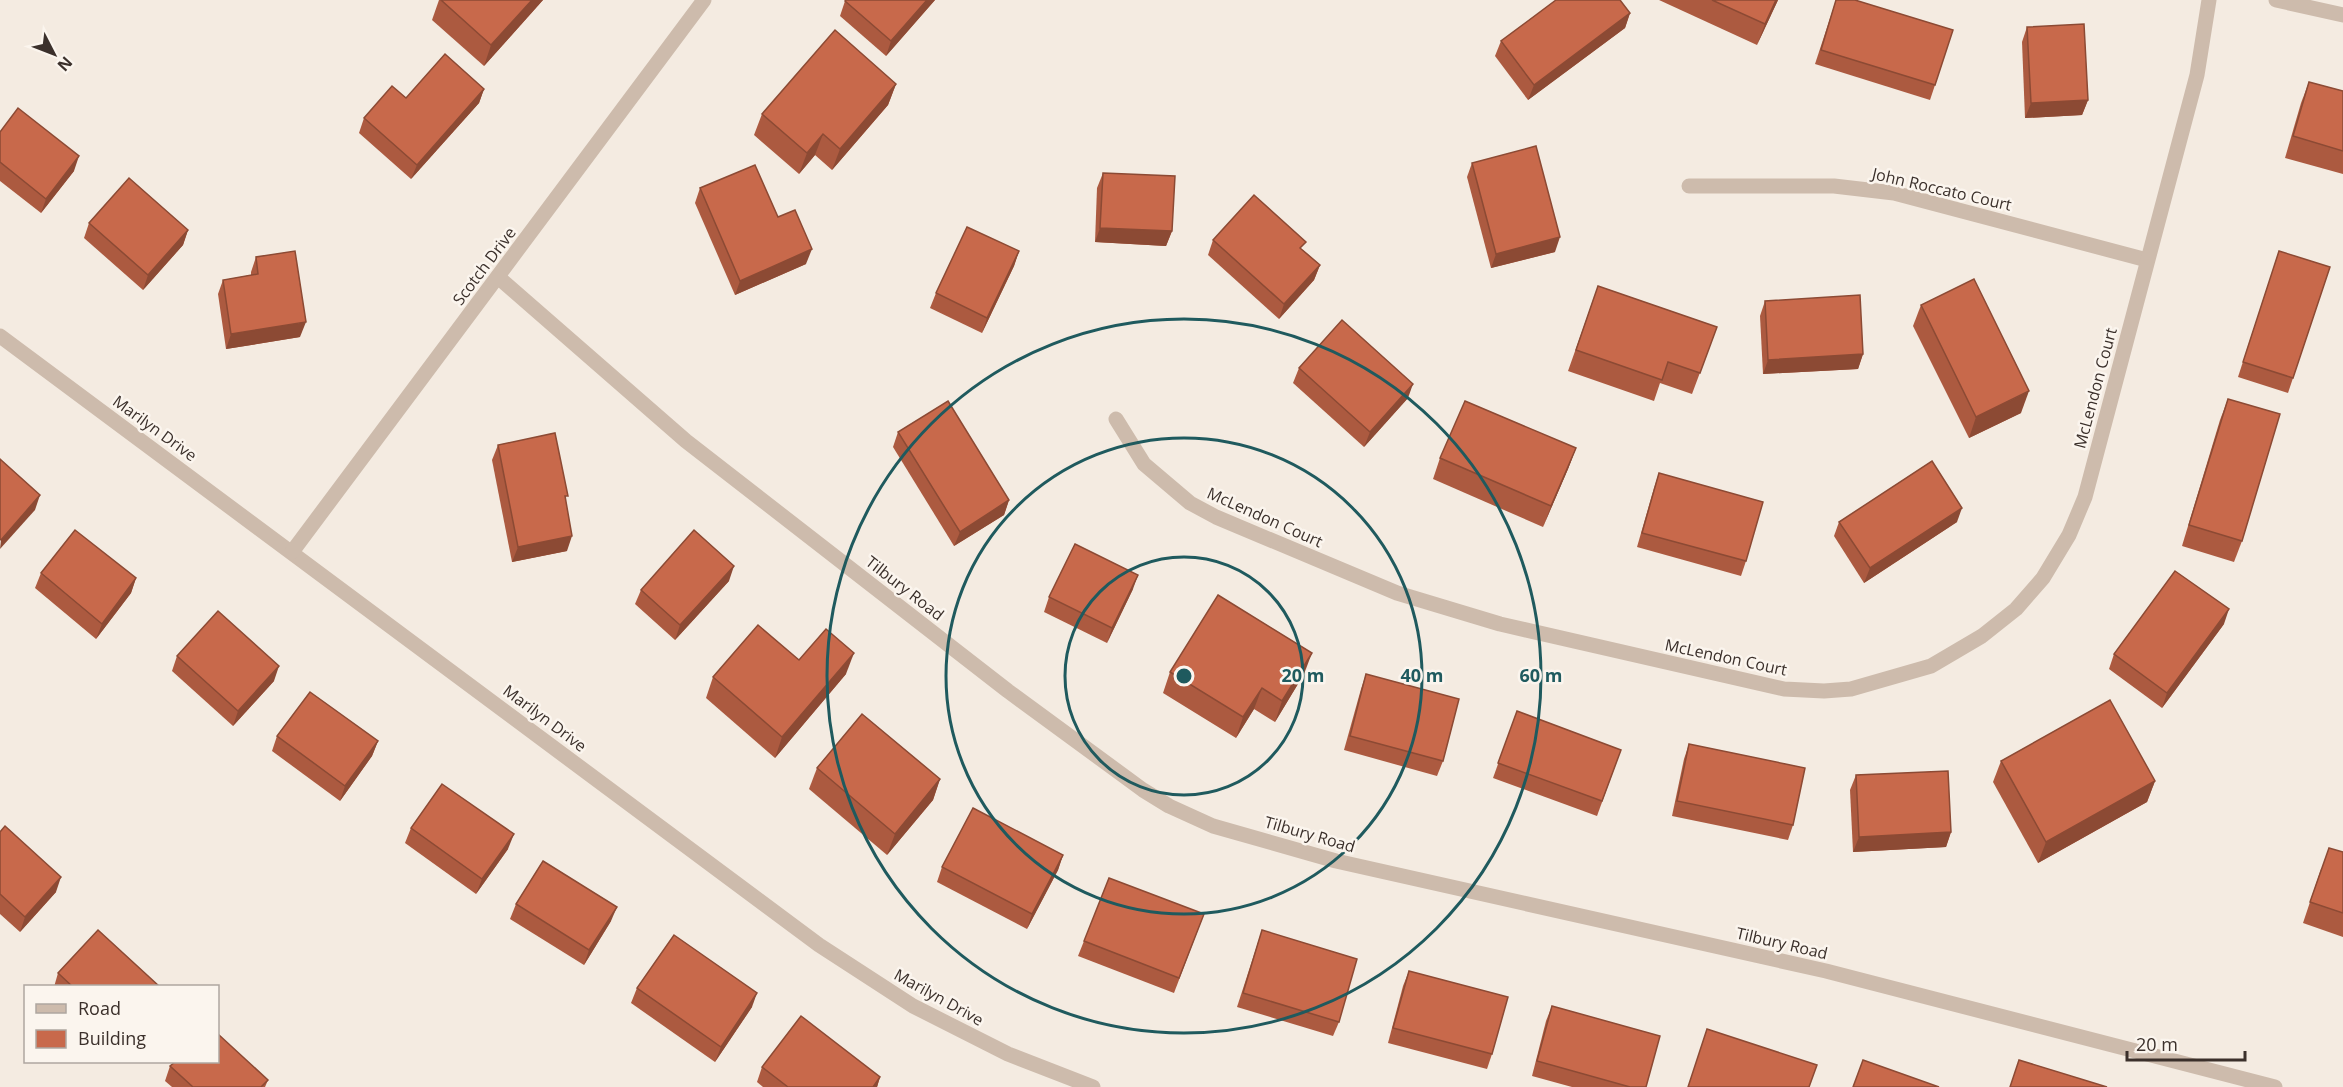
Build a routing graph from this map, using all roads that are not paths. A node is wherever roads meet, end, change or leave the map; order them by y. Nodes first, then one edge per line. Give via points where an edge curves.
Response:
1 (704, 0) edge
2 (2209, 0) edge
3 (2276, 0) edge
4 (2343, 15) edge
5 (1689, 186) dead end
6 (2147, 260) junction
7 (498, 277) junction
8 (0, 336) edge
9 (1116, 419) dead end
10 (292, 552) junction
11 (1093, 1087) edge
12 (2275, 1087) edge

1 - 7 street, Scotch Drive
2 - 6 street, McLendon Court via 2197,75
3 - 4 street
5 - 6 street, John Roccato Court via 1834,186 1894,193
6 - 9 street, McLendon Court via 2085,497 2069,536 2043,578 2016,609 1982,636 1930,666 1851,689 1784,689 1500,624 1397,593 1190,503 1144,464
7 - 10 street, Scotch Drive
7 - 12 street, Tilbury Road via 686,441 1008,691 1169,806 1214,826 1336,861 1826,971
8 - 10 street, Marilyn Drive
10 - 11 street, Marilyn Drive via 819,945 913,1006 1008,1054

